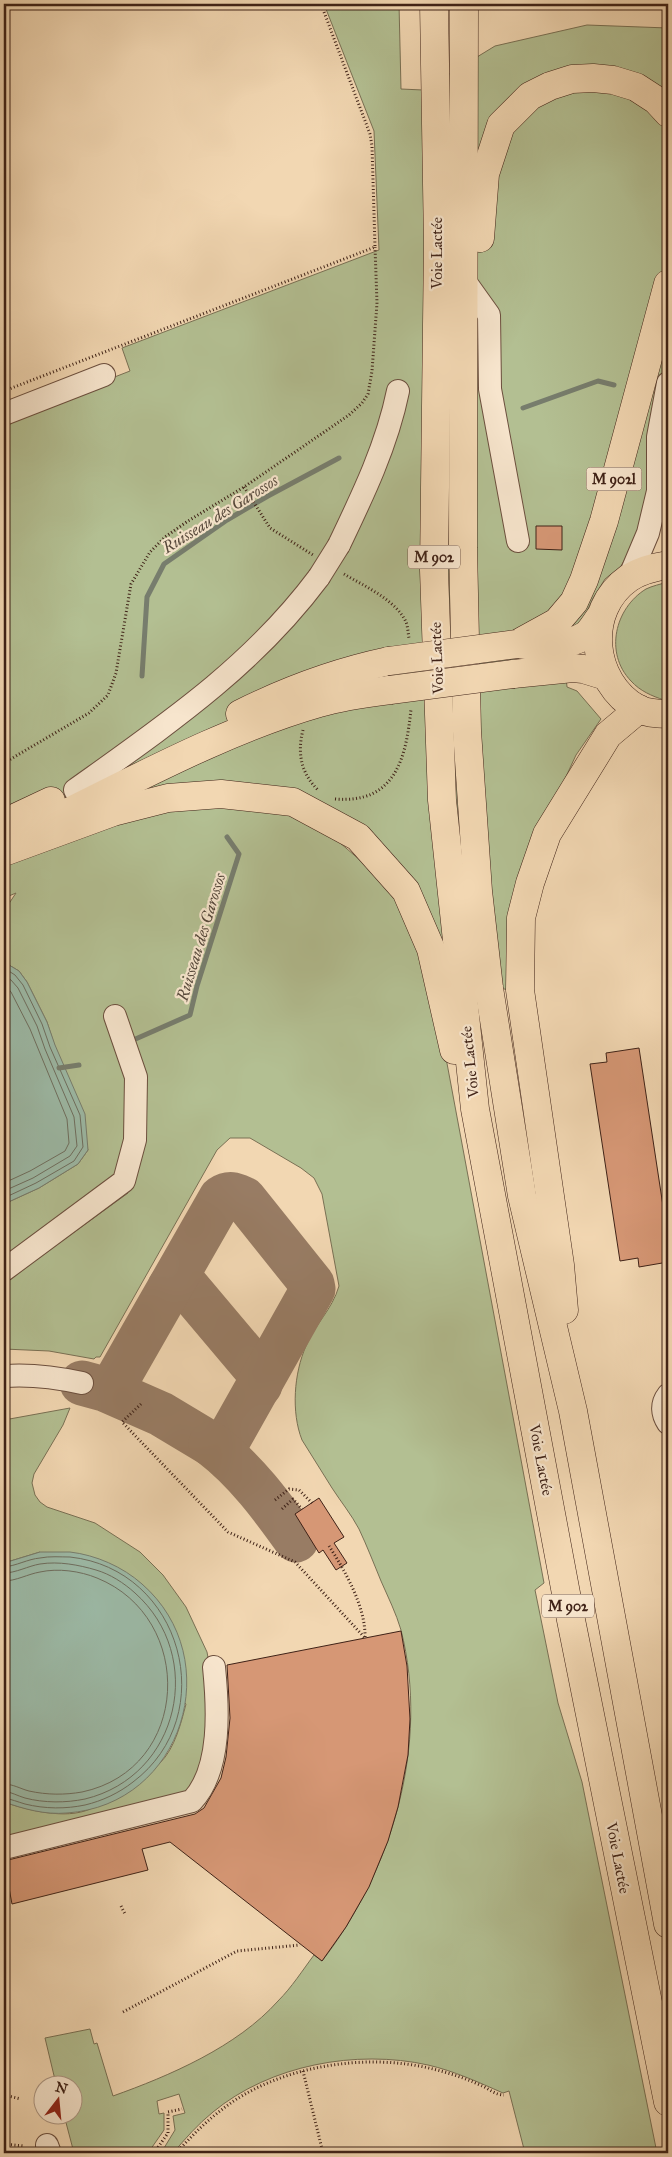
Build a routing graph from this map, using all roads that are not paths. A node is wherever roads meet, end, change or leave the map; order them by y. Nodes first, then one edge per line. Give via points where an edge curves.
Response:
1 (434, 4) edge
2 (464, 4) edge
3 (668, 113) edge
4 (464, 280) junction
5 (668, 284) edge
6 (104, 375) dead end
7 (668, 383) edge
8 (398, 391) dead end
9 (4, 414) edge
10 (658, 491) junction
11 (668, 524) edge
12 (518, 542) dead end
13 (668, 565) edge
14 (629, 578) junction
15 (600, 617) junction
16 (517, 644) junction
17 (606, 676) junction
18 (639, 709) junction
19 (668, 714) edge
20 (75, 790) junction
21 (4, 823) edge
22 (4, 847) edge
23 (4, 852) edge
24 (115, 1016) dead end
25 (475, 1109) junction
26 (4, 1270) edge
27 (4, 1376) edge
28 (82, 1383) dead end
29 (668, 1396) edge
30 (573, 1411) junction
31 (668, 1423) edge
32 (214, 1667) dead end
33 (4, 1848) edge
34 (668, 1924) edge
35 (668, 2102) edge

1 - 25 main road, Voie Lactée / M 902 via 438,253 434,570 442,800
2 - 4 main road, Voie Lactée / M 902
3 - 4 main road via 656,100 636,87 612,80 572,79 530,96 501,125 485,174 477,270
4 - 12 lane via 489,315 490,389
4 - 30 main road, Voie Lactée / M 902 via 467,721 478,891 490,996 522,1196
5 - 16 main road, M 902l via 604,521 584,580 574,602 557,622
6 - 9 lane
7 - 10 lane via 658,437
8 - 20 lane, bridge via 370,481 339,544 296,608 236,668 192,706
10 - 11 lane
10 - 14 lane via 648,533
13 - 14 main road via 650,568
14 - 15 main road via 610,596
15 - 16 main road via 587,634 569,642 540,647
15 - 17 main road via 599,657
16 - 20 main road, bridge via 359,667 284,692
17 - 18 main road via 615,689
17 - 22 main road, bridge via 573,668 390,690 321,702 253,726 38,827
18 - 19 main road
18 - 30 main road via 608,735 547,834 521,918 520,990 560,1265
20 - 21 main road
23 - 25 main road via 113,812 168,798 221,794 293,802 358,838 406,891 431,949 459,1068
24 - 26 lane via 136,1076 135,1140 124,1181
25 - 35 main road, Voie Lactée / M 902 via 569,1610
27 - 28 lane via 26,1374
29 - 31 lane via 663,1405
30 - 34 main road, Voie Lactée / M 902
32 - 33 lane via 217,1727 208,1773 192,1801

